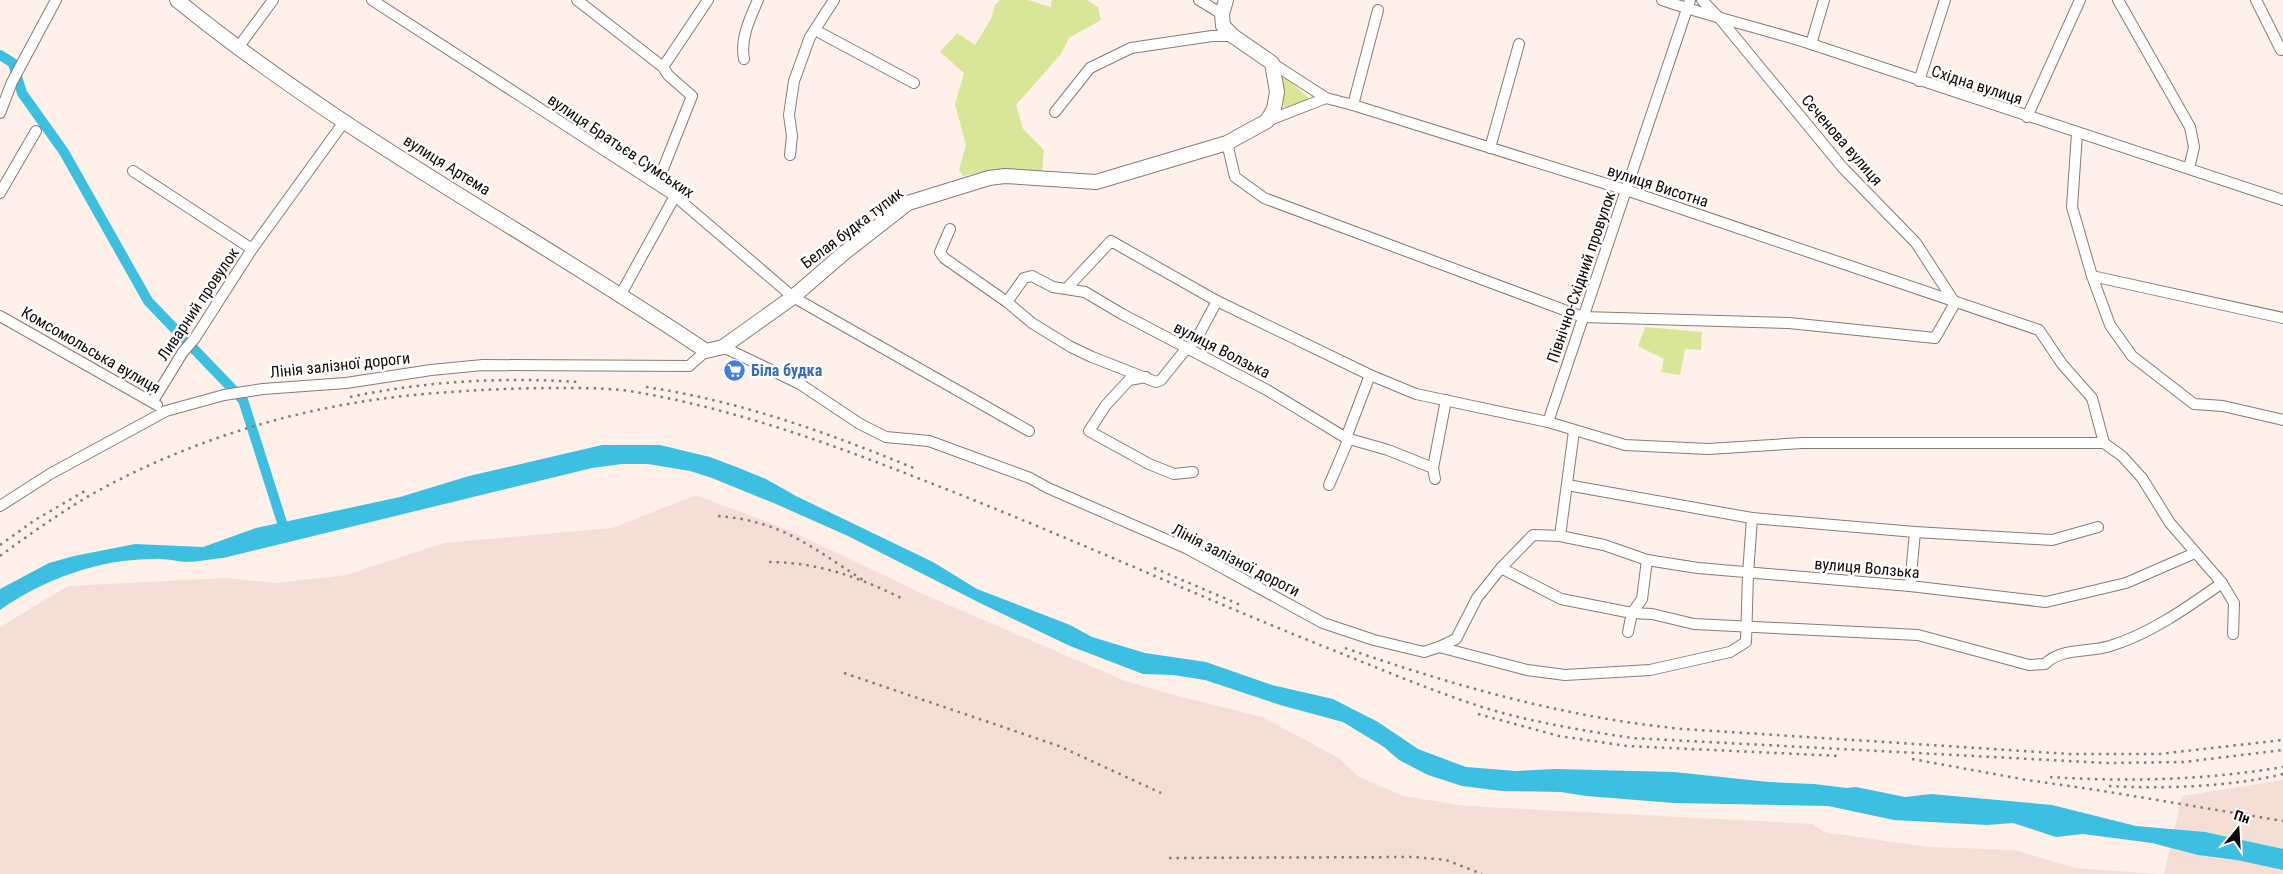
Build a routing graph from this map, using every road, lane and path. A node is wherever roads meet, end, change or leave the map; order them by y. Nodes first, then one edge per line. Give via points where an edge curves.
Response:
1 (56, 0) edge
2 (177, 0) edge
3 (273, 0) edge
4 (372, 0) edge
5 (577, 0) edge
6 (708, 0) edge
7 (758, 0) edge
8 (834, 0) edge
9 (1199, 0) edge
10 (1226, 0) edge
11 (1662, 0) edge
12 (1702, 0) edge
13 (1824, 0) edge
14 (1945, 0) edge
15 (2080, 0) edge
16 (2118, 0) edge
17 (2256, 0) edge
18 (1688, 4) edge
19 (1378, 10) dead end
20 (1222, 14) junction
21 (1721, 20) junction
22 (815, 30) junction
23 (1233, 36) junction
24 (1519, 44) dead end
25 (1811, 44) junction
26 (237, 49) junction
27 (2281, 50) dead end
28 (744, 59) dead end
29 (1272, 63) junction
30 (663, 67) junction
31 (1919, 81) junction
32 (914, 83) dead end
33 (4, 98) edge
34 (1326, 98) junction
35 (1352, 105) junction
36 (1055, 112) dead end
37 (0, 113) edge
38 (2028, 117) junction
39 (1267, 121) junction
40 (344, 122) junction
41 (36, 131) dead end
42 (2077, 133) junction
43 (1227, 143) junction
44 (1490, 148) junction
45 (790, 155) dead end
46 (2188, 168) junction
47 (133, 171) dead end
48 (657, 184) junction
49 (1626, 190) junction
50 (0, 193) edge
51 (675, 196) junction
52 (2283, 200) edge
53 (950, 229) dead end
54 (252, 249) junction
55 (2092, 276) junction
56 (1068, 287) junction
57 (621, 294) junction
58 (793, 297) junction
59 (1217, 301) junction
60 (1007, 302) junction
61 (1955, 303) junction
62 (1583, 317) junction
63 (1, 318) edge
64 (2283, 318) edge
65 (723, 347) junction
66 (1186, 349) junction
67 (706, 352) junction
68 (1370, 375) junction
69 (1146, 377) junction
70 (1446, 400) junction
71 (153, 401) junction
72 (166, 411) junction
73 (2283, 420) edge
74 (1548, 422) junction
75 (1029, 431) dead end
76 (1574, 431) junction
77 (1346, 438) junction
78 (2104, 443) junction
79 (1433, 468) junction
80 (1193, 472) dead end
81 (1435, 479) dead end
82 (1329, 485) dead end
83 (1567, 485) junction
84 (0, 506) edge
85 (1752, 518) junction
86 (2098, 527) dead end
87 (1915, 532) junction
88 (1560, 536) junction
89 (2195, 553) junction
90 (1647, 560) junction
91 (1501, 568) junction
92 (1748, 574) junction
93 (2222, 583) junction
94 (1910, 586) junction
95 (1632, 613) junction
96 (1748, 626) junction
97 (1628, 632) dead end
98 (2233, 634) dead end
99 (1439, 646) junction

1 - 33 street
2 - 26 street, вулиця Артема
3 - 26 street
4 - 48 street, вулиця Братьєв Сумських
5 - 30 street
6 - 30 street
7 - 28 street via 748,22 742,50
8 - 22 street
9 - 20 street
10 - 20 street
11 - 18 street, Східна вулиця
12 - 21 street, Сєченова вулиця
13 - 25 street
14 - 31 street
15 - 38 street
16 - 46 street via 2190,127 2194,147
17 - 27 street
18 - 21 street, Східна вулиця
18 - 49 street, Північно-Східний провулок
19 - 35 street
20 - 23 street via 1223,26
21 - 25 street, Східна вулиця via 1761,28
21 - 61 street, Сєченова вулиця via 1844,168 1916,243
22 - 32 street
22 - 45 street via 794,80 789,115
23 - 29 street
23 - 36 street via 1131,48 1090,68
24 - 44 street
25 - 31 street, Східна вулиця
26 - 40 street, вулиця Артема
29 - 34 street, вулиця Висотна
29 - 39 street via 1277,92 1274,110
30 - 48 street via 692,96
31 - 38 street, Східна вулиця
33 - 37 street
34 - 35 street, вулиця Висотна
34 - 39 street
35 - 44 street, вулиця Висотна
38 - 42 street, Східна вулиця
39 - 43 street, Белая будка тупик
40 - 54 street, Ливарний провулок
40 - 57 street, вулиця Артема
41 - 50 street
42 - 46 street, Східна вулиця
42 - 55 street via 2072,207
43 - 58 street, Белая будка тупик via 1096,182 1005,176 941,191 908,203
43 - 62 street via 1235,177 1264,198
44 - 49 street, вулиця Висотна
46 - 52 street, Східна вулиця
47 - 54 street, Ливарний провулок
48 - 51 street, вулиця Братьєв Сумських
49 - 61 street, вулиця Висотна
49 - 62 street, Північно-Східний провулок
51 - 57 street
51 - 58 street, вулиця Братьєв Сумських
53 - 60 street via 940,252 944,258
54 - 71 street, Ливарний провулок
55 - 64 street
55 - 73 street via 2110,325 2132,356 2194,404 2224,406
56 - 59 street via 1111,241
56 - 60 street, вулиця Волзька via 1053,287 1032,276 1024,278
56 - 66 street, вулиця Волзька via 1086,292
57 - 67 street, вулиця Артема
58 - 65 street, Белая будка тупик
58 - 75 street, вулиця Братьєв Сумських
59 - 66 street via 1196,340
59 - 68 street
60 - 69 street via 1071,346 1117,368
61 - 62 street via 1935,338 1788,323
61 - 78 street, вулиця Висотна via 2039,330 2062,364 2092,398
62 - 74 street, Північно-Східний провулок
63 - 71 street, Комсомольська вулиця
65 - 67 street, Белая будка тупик
65 - 99 street, Лінія залізної дороги via 800,384 860,424 886,437 929,441 1030,478 1188,549 1323,623 1424,652
66 - 69 street via 1161,380 1156,382
66 - 77 street, вулиця Волзька via 1267,390
67 - 72 street, Лінія залізної дороги via 689,366 483,365 346,383 244,391
68 - 70 street via 1416,394
68 - 77 street
69 - 80 street via 1129,380 1106,405 1089,431 1174,474
70 - 74 street
70 - 79 street
71 - 72 street, Комсомольська вулиця
72 - 84 street, Лінія залізної дороги via 50,474
74 - 76 street
76 - 78 street via 1625,445 1708,449 1802,443
76 - 83 street
77 - 79 street, вулиця Волзька
77 - 82 street via 1347,443
78 - 89 street via 2122,456 2142,478 2170,523
79 - 81 street
83 - 85 street
83 - 88 street
85 - 87 street
85 - 92 street
86 - 87 street via 2052,540
87 - 94 street
88 - 90 street, вулиця Волзька via 1604,545
88 - 91 street, вулиця Волзька via 1533,536
89 - 93 street
89 - 94 street, вулиця Волзька via 2126,583 2046,602
90 - 92 street, вулиця Волзька
90 - 95 street via 1642,599
91 - 95 street via 1561,600
91 - 99 street via 1477,598 1456,640
92 - 94 street, вулиця Волзька
92 - 96 street
93 - 96 street via 2144,632 2110,646 2054,655 2045,664 2029,665 1918,635
93 - 98 street via 2234,603
95 - 96 street via 1652,614 1694,624
95 - 97 street
96 - 99 street, Лінія залізної дороги via 1746,642 1730,652 1650,670 1565,675 1527,670

